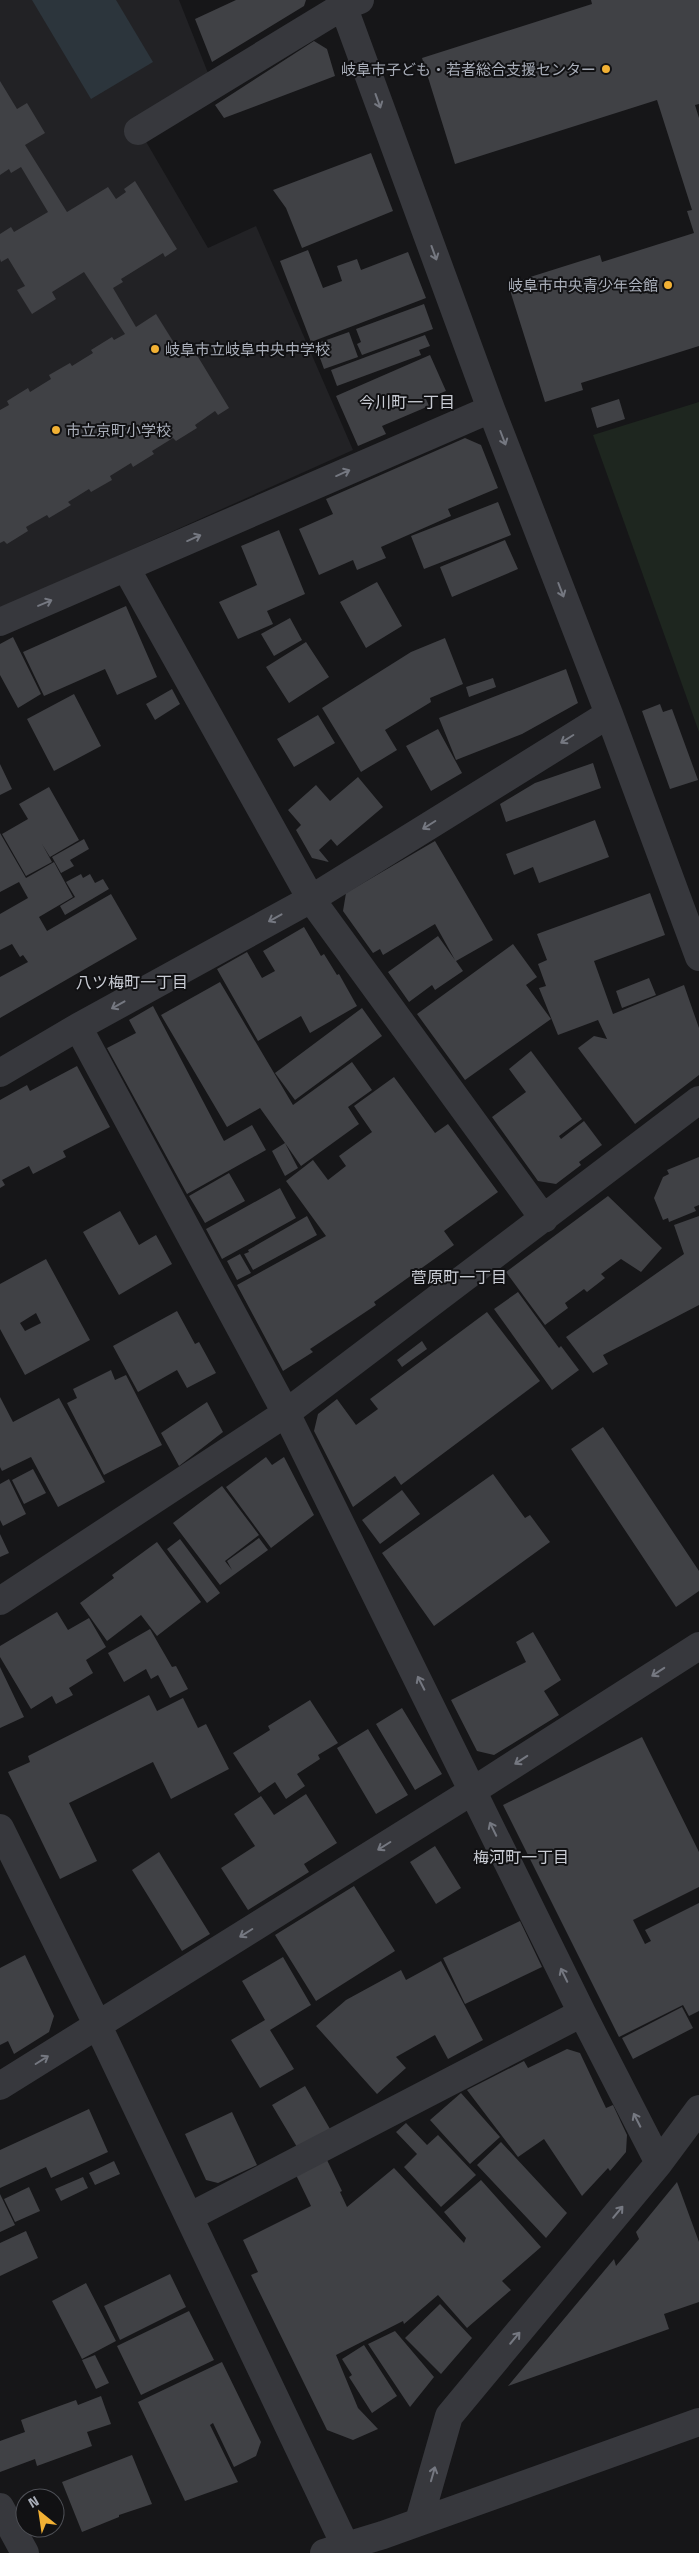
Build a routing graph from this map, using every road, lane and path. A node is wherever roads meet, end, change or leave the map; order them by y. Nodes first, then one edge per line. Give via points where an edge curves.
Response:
1 (348, 2) edge
2 (138, 131) dead end
3 (491, 409) junction
4 (126, 568) junction
5 (0, 622) edge
6 (609, 714) junction
7 (311, 899) junction
8 (699, 958) edge
9 (78, 1027) junction
10 (0, 1073) edge
11 (699, 1100) edge
12 (544, 1219) junction
13 (286, 1413) junction
14 (0, 1601) edge
15 (699, 1646) edge
16 (474, 1790) junction
17 (0, 1828) edge
18 (582, 2013) junction
19 (98, 2026) junction
20 (0, 2086) edge
21 (699, 2109) edge
22 (659, 2163) junction
23 (189, 2217) junction
24 (699, 2422) edge
25 (0, 2507) edge
26 (419, 2521) junction
27 (387, 2544) edge
28 (334, 2549) edge
29 (25, 2553) edge

1 - 2 street
1 -> 3 street
4 -> 3 street
3 -> 6 street
5 -> 4 street
4 - 7 street
6 -> 7 street
6 - 8 street
7 -> 9 street
7 - 12 street
9 - 10 street
9 - 13 street
11 - 12 street
12 - 13 street
13 - 14 street
16 -> 13 street
15 -> 16 street
18 -> 16 street
16 -> 19 street
17 - 19 street
22 -> 18 street
18 - 23 street
20 -> 19 street
19 - 23 street
21 - 22 street
26 -> 22 street via 449,2416
23 - 28 street
24 - 26 street
25 - 29 street
26 - 27 street
27 - 28 street

